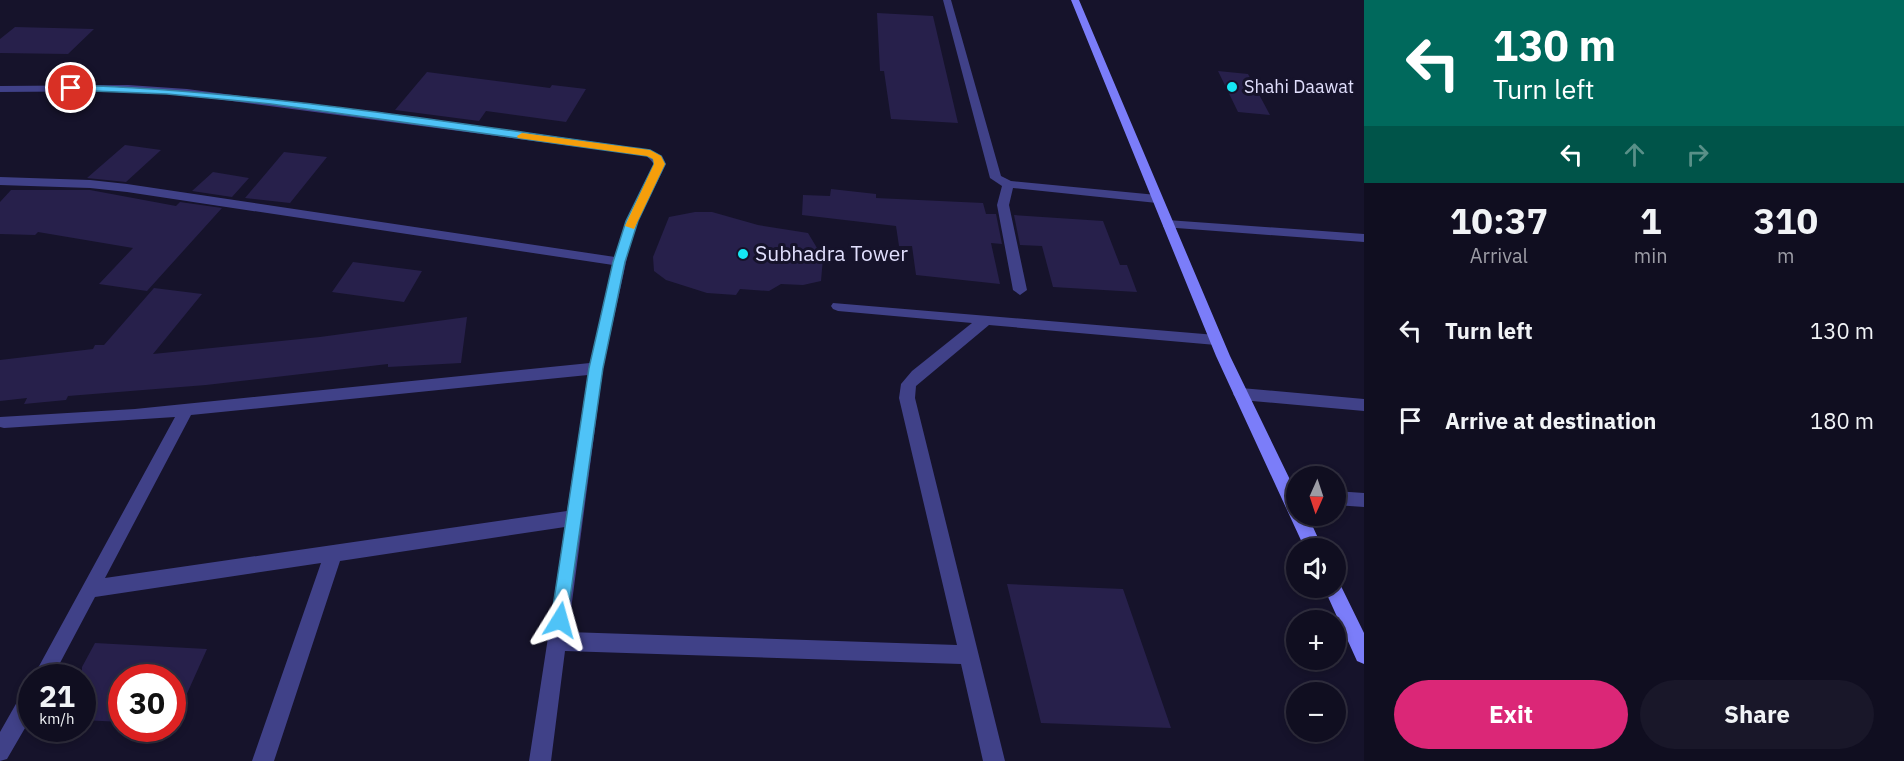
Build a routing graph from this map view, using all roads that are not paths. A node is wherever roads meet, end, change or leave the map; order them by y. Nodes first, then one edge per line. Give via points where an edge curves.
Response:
1 (947, 0) edge
2 (1075, 0) edge
3 (0, 88) edge
4 (0, 181) edge
5 (1008, 184) junction
6 (1157, 199) junction
7 (1167, 224) junction
8 (1364, 238) edge
9 (619, 262) junction
10 (1020, 290) dead end
11 (838, 306) dead end
12 (987, 319) junction
13 (1216, 340) junction
14 (596, 368) junction
15 (1240, 394) junction
16 (1364, 405) edge
17 (187, 409) junction
18 (4, 422) dead end
19 (1286, 482) edge
20 (1346, 499) edge
21 (1364, 501) edge
22 (574, 518) junction
23 (333, 554) junction
24 (90, 589) junction
25 (1338, 598) edge
26 (557, 641) junction
27 (1364, 654) edge
28 (967, 655) junction
29 (49, 664) edge
30 (18, 720) edge
31 (0, 752) edge
32 (263, 761) edge
33 (540, 761) edge
34 (994, 761) edge

1 - 5 street via 992,170 996,178
2 - 6 street
3 - 9 street via 187,92 650,153 660,164 632,221
4 - 9 street via 127,188
5 - 6 street
5 - 10 street via 1003,205
6 - 7 street
7 - 8 street
7 - 13 street
9 - 14 street
11 - 12 street
12 - 13 street
12 - 28 street via 917,375 909,384 907,398
13 - 15 street
14 - 17 street
14 - 22 street
15 - 16 street
15 - 19 street
17 - 18 street
17 - 24 street
20 - 21 street
22 - 23 street
22 - 26 street
23 - 24 street
23 - 32 street
24 - 29 street
25 - 27 street
26 - 28 street
26 - 33 street
28 - 34 street
30 - 31 street

